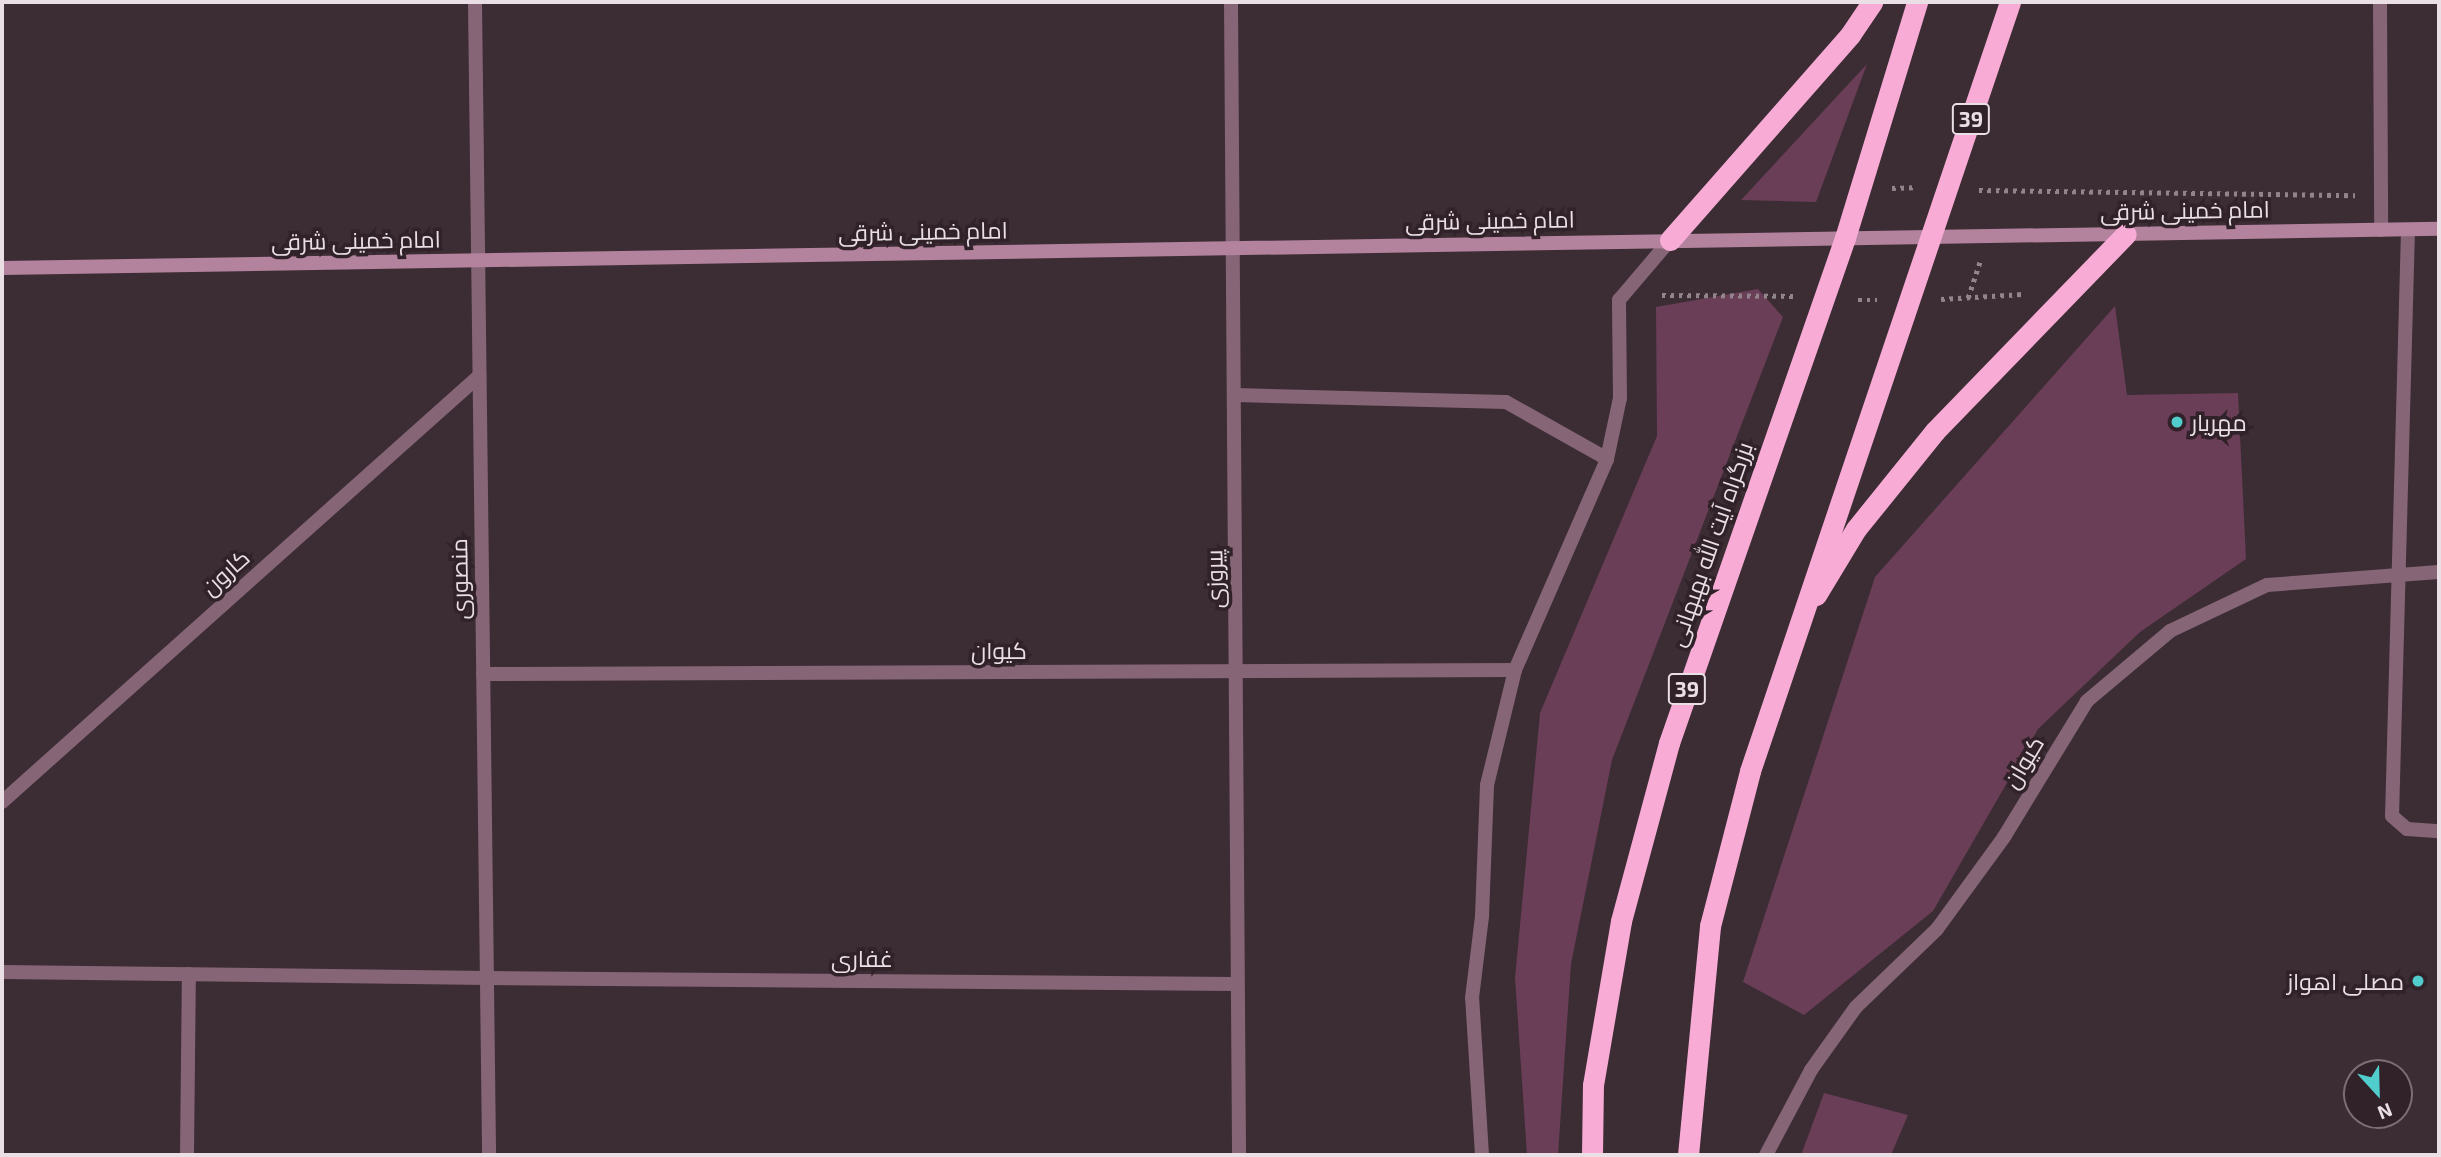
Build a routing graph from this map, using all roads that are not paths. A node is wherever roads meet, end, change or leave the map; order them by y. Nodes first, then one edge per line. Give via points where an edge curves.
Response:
1 (475, 2) edge
2 (1231, 2) edge
3 (1872, 2) edge
4 (1917, 2) edge
5 (2010, 2) edge
6 (2379, 2) edge
7 (2439, 229) edge
8 (2381, 230) junction
9 (2408, 230) junction
10 (2126, 234) junction
11 (1931, 237) junction
12 (1845, 238) junction
13 (1670, 240) junction
14 (1234, 248) junction
15 (478, 261) junction
16 (2, 268) edge
17 (479, 376) junction
18 (1235, 395) junction
19 (1607, 459) junction
20 (2439, 572) edge
21 (2402, 573) junction
22 (1794, 633) junction
23 (1515, 670) junction
24 (1238, 672) junction
25 (483, 674) junction
26 (2, 802) edge
27 (2439, 831) edge
28 (2, 971) edge
29 (189, 974) junction
30 (488, 978) junction
31 (1236, 984) junction
32 (187, 1155) edge
33 (489, 1155) edge
34 (1239, 1155) edge
35 (1482, 1155) edge
36 (1592, 1155) edge
37 (1688, 1155) edge
38 (1766, 1155) edge

1 - 15 street, منصوری
2 - 14 street, پیروزی
3 - 13 highway via 1850,35
4 - 12 highway, بزرگراه آیت الله بهبهانی / 39
5 - 11 highway, 39
6 - 8 street
7 - 9 main road, امام خمینی شرقی
8 - 9 main road, امام خمینی شرقی
8 - 10 main road, امام خمینی شرقی
9 - 21 street
10 - 11 main road, امام خمینی شرقی
10 - 22 highway via 1935,431 1856,529
11 - 12 main road, امام خمینی شرقی
11 - 22 highway, 39
12 - 13 main road, امام خمینی شرقی
12 - 36 highway, بزرگراه آیت الله بهبهانی / 39 via 1669,743 1622,921 1593,1085
13 - 14 main road, امام خمینی شرقی
13 - 19 street via 1619,300 1620,398
14 - 15 main road, امام خمینی شرقی
14 - 18 street, پیروزی
15 - 16 main road, امام خمینی شرقی
15 - 17 street, منصوری
17 - 25 street, منصوری
17 - 26 street, کارون
18 - 19 street via 1506,402
18 - 24 street, پیروزی
19 - 23 street
20 - 21 street, کیوان
21 - 27 street via 2392,816 2397,823
21 - 38 street, کیوان via 2267,584 2170,631 2087,701 2004,837 1937,929 1856,1007 1811,1070
22 - 37 highway, 39 via 1710,926
23 - 24 street, کیوان
23 - 35 street via 1487,785 1482,916 1472,998
24 - 25 street, کیوان
24 - 31 street, پیروزی
25 - 30 street, منصوری
28 - 29 street, غفاری
29 - 30 street, غفاری
29 - 32 street
30 - 31 street, غفاری
30 - 33 street, منصوری
31 - 34 street, پیروزی

